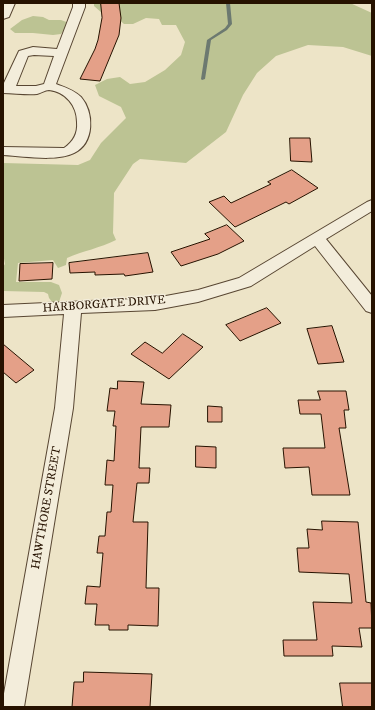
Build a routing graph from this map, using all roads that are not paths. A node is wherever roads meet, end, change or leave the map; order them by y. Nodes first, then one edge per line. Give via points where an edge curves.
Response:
1 (9, 3) edge
2 (79, 3) edge
3 (3, 16) edge
4 (62, 53) junction
5 (49, 86) junction
6 (6, 89) edge
7 (3, 150) edge
8 (372, 204) edge
9 (317, 238) junction
10 (372, 307) edge
11 (73, 308) junction
12 (3, 311) edge
13 (12, 707) edge

1 - 3 street
2 - 4 street
4 - 5 street
4 - 6 street via 33,51 23,54
5 - 6 street via 37,90
5 - 7 street via 78,101 84,119 84,132 76,146 68,151 56,152
8 - 9 street, HARBORGATE DRIVE
9 - 10 street
9 - 11 street, HARBORGATE DRIVE via 245,282 198,296 155,304
11 - 12 street, HARBORGATE DRIVE
11 - 13 street, HAWTHORE STREET via 64,408

